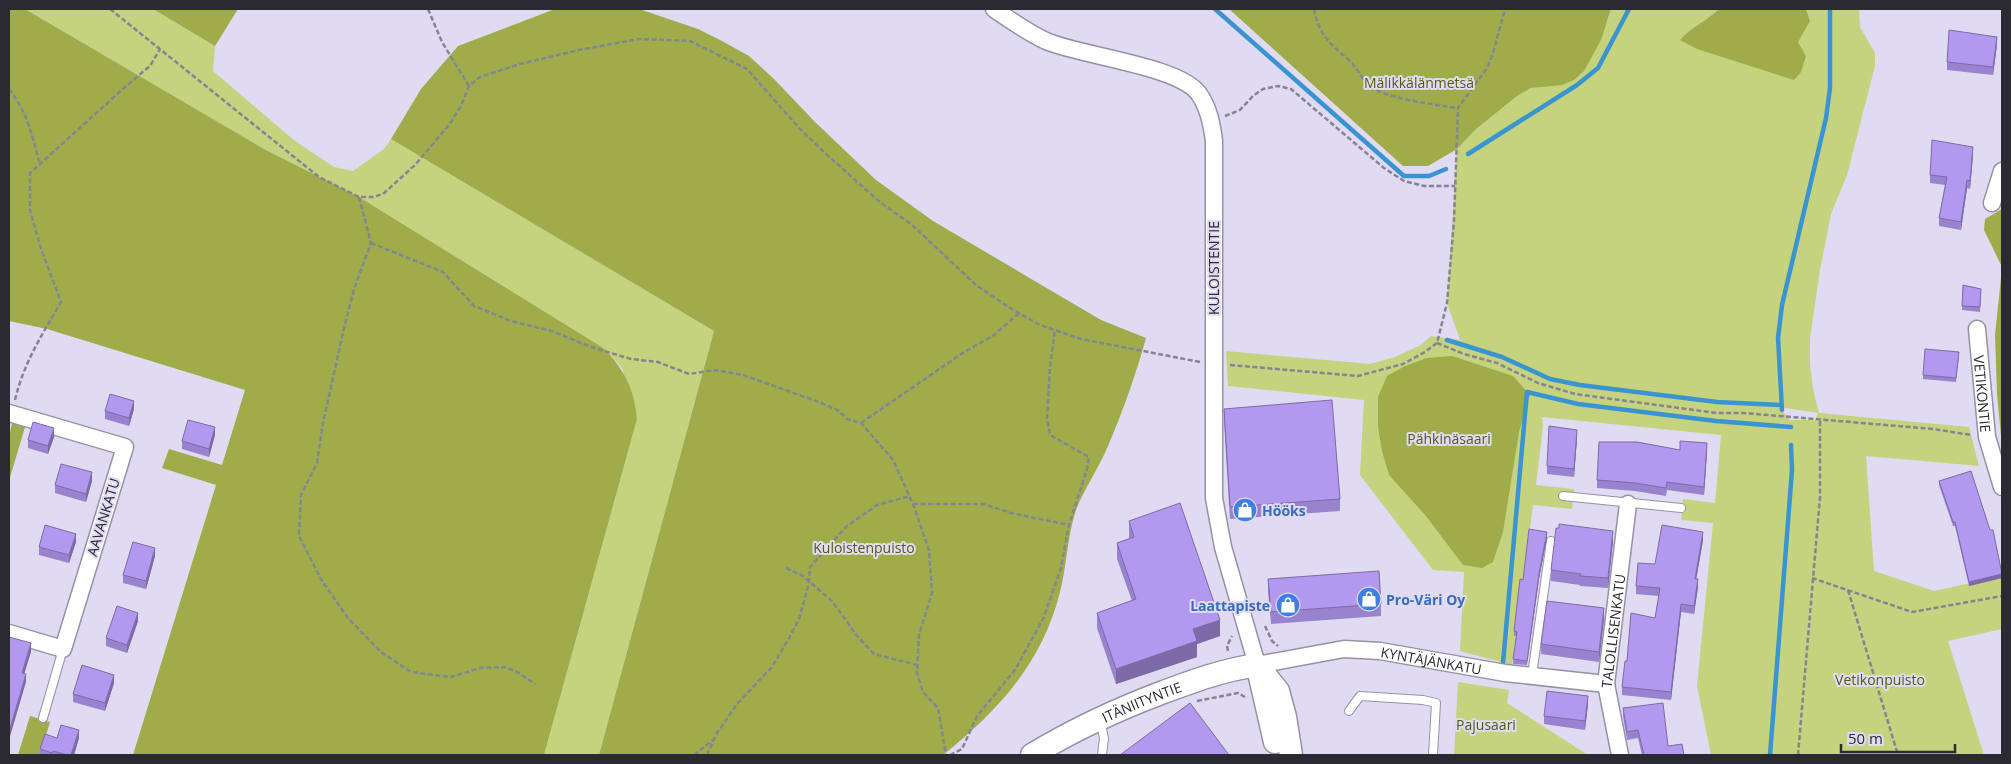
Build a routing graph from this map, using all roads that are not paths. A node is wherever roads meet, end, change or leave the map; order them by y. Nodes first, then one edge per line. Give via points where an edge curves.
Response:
1 (994, 9) edge
2 (2002, 171) edge
3 (1992, 203) dead end
4 (1976, 329) dead end
5 (10, 414) edge
6 (2002, 487) edge
7 (1563, 496) dead end
8 (1628, 504) junction
9 (1681, 508) dead end
10 (1551, 541) dead end
11 (9, 633) edge
12 (63, 649) junction
13 (1257, 665) junction
14 (1532, 675) junction
15 (1606, 684) junction
16 (1349, 712) dead end
17 (43, 718) dead end
18 (1100, 718) junction
19 (1032, 755) edge
20 (1102, 755) edge
21 (1278, 755) edge
22 (1291, 755) edge
23 (1433, 755) edge
24 (1620, 755) edge

1 - 13 street, KULOISTENTIE via 1046,41 1175,76 1199,93 1211,118 1214,141 1214,498 1223,547
2 - 3 street
4 - 6 street, VETIKONTIE via 1987,437
5 - 12 street, AAVANKATU via 125,446
7 - 8 lane
8 - 9 lane
8 - 15 street, TALOLLISENKATU
10 - 14 lane
11 - 12 street
12 - 17 lane
13 - 14 street, KYNTÄJÄNKATU via 1344,649 1408,655
13 - 18 street, ITÄNIITYNTIE via 1223,671
13 - 21 street, KULOISTENTIE
13 - 22 street, KULOISTENTIE via 1278,691
14 - 15 street, KYNTÄJÄNKATU
15 - 24 street, TALOLLISENKATU
16 - 23 lane via 1360,696 1436,703
18 - 19 street, ITÄNIITYNTIE
18 - 20 lane via 1104,738

